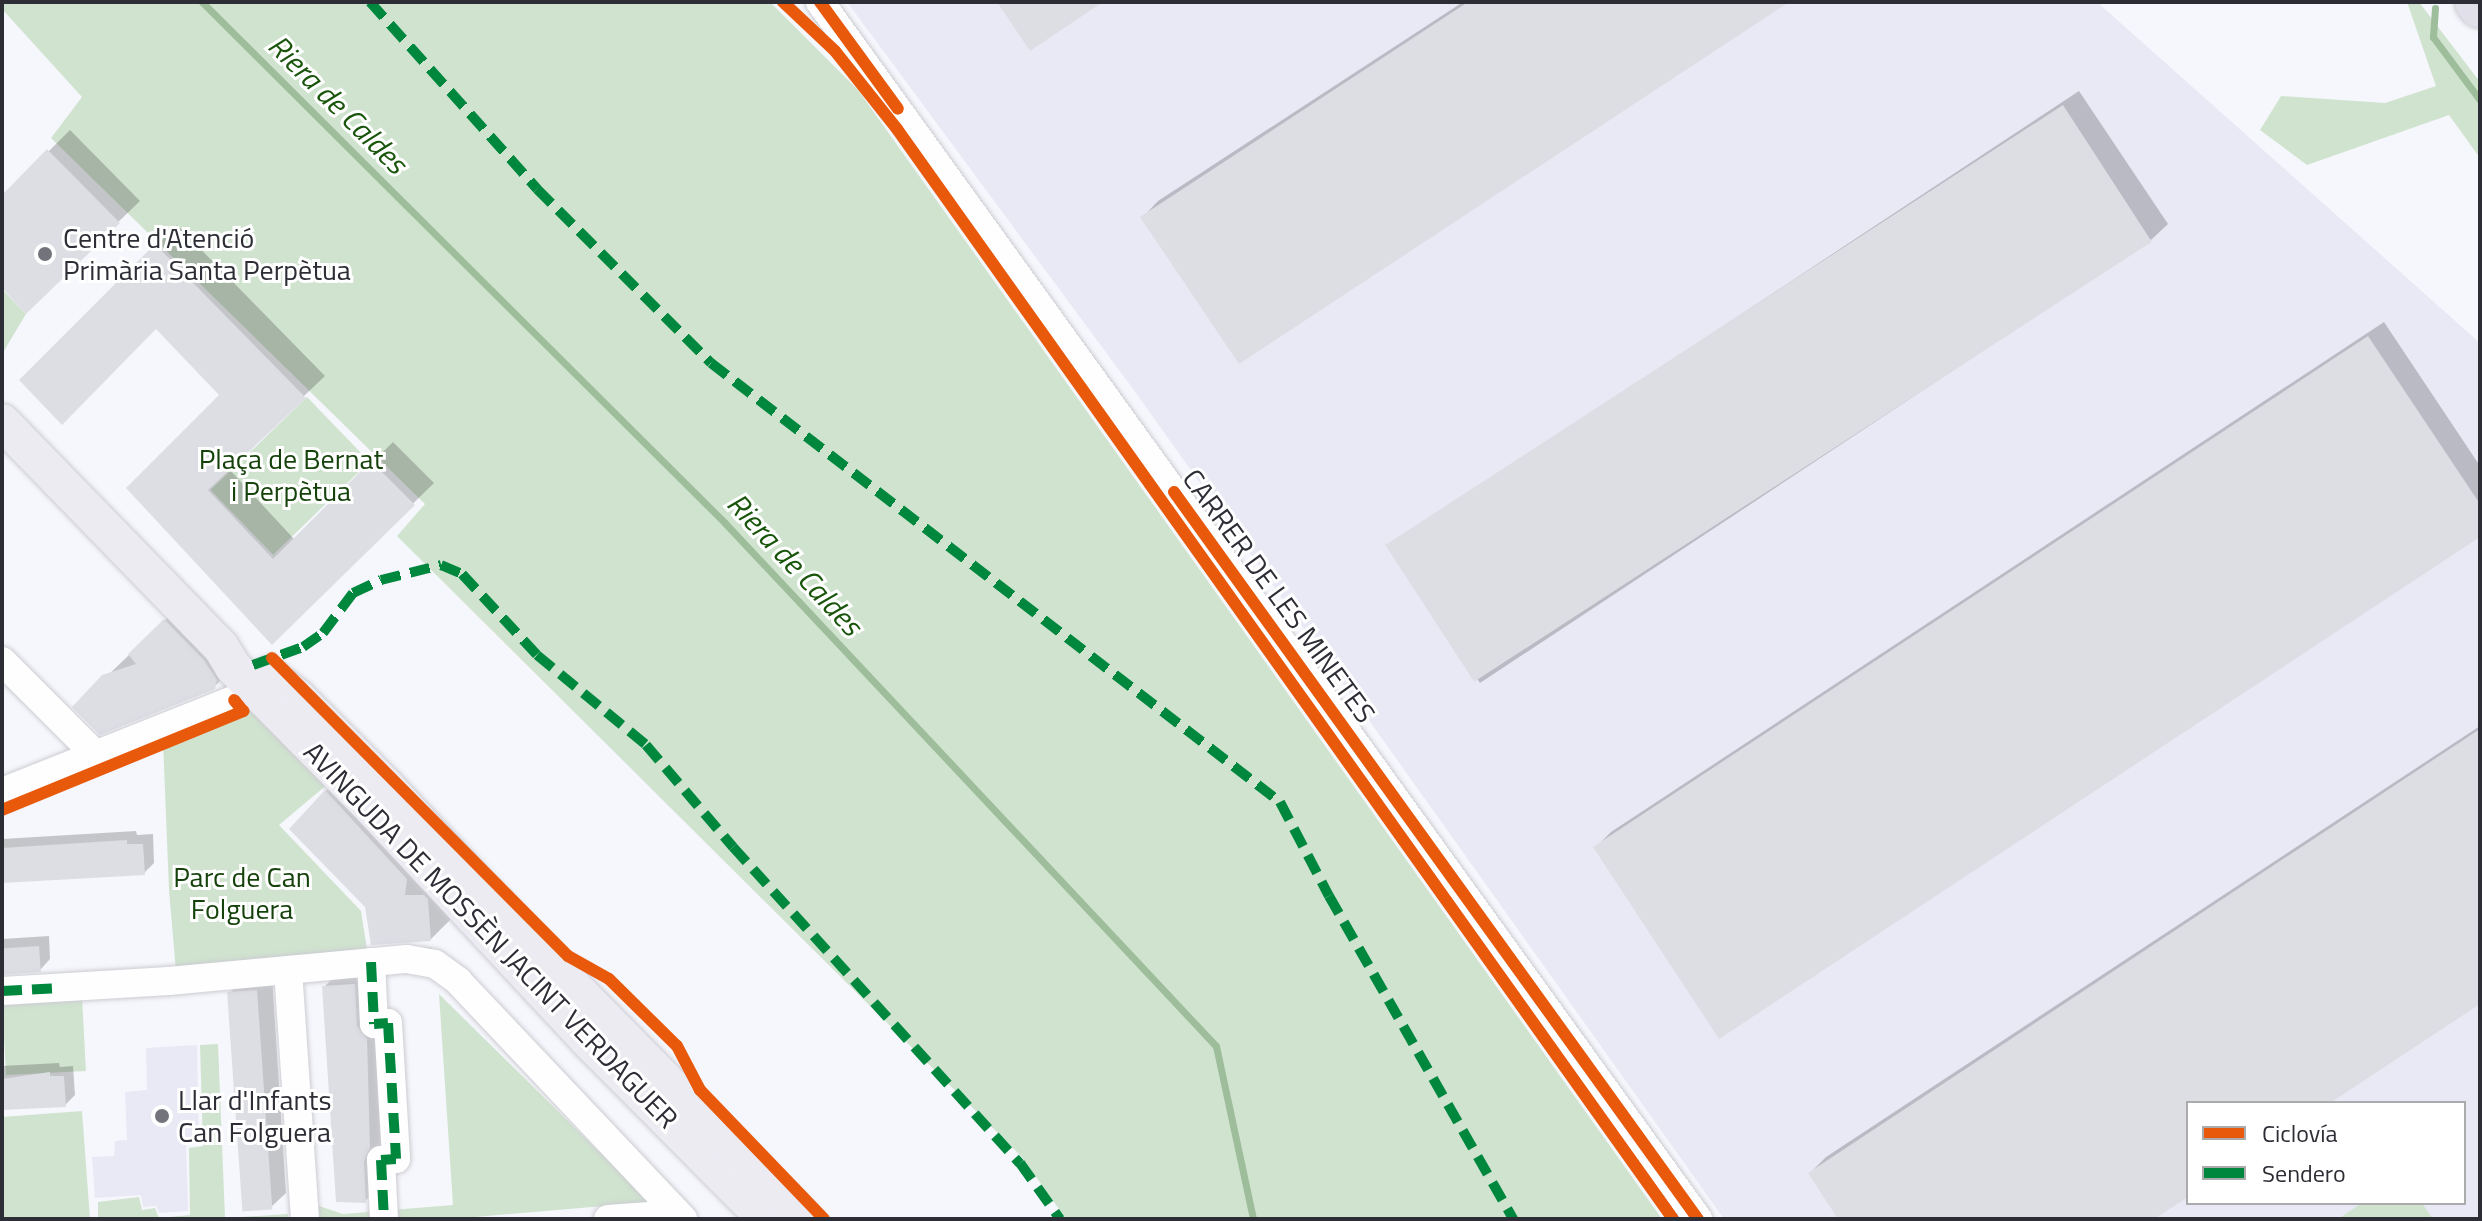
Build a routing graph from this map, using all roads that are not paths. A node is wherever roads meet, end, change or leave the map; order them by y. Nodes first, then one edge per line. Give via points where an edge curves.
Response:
1 (820, 2) edge
2 (2476, 2) edge
3 (2480, 7) edge
4 (2, 422) edge
5 (221, 647) junction
6 (2, 661) edge
7 (256, 691) junction
8 (95, 754) junction
9 (2, 792) edge
10 (371, 962) junction
11 (288, 970) junction
12 (2, 991) edge
13 (680, 1216) edge
14 (305, 1219) edge
15 (384, 1219) edge
16 (608, 1219) edge
17 (766, 1219) edge
18 (802, 1219) edge
19 (1698, 1219) edge

1 - 19 street, CARRER DE LES MINETES
2 - 3 highway
4 - 5 main road, AVINGUDA DE MOSSÈN JACINT VERDAGUER
5 - 7 main road, AVINGUDA DE MOSSÈN JACINT VERDAGUER
5 - 18 main road, AVINGUDA DE MOSSÈN JACINT VERDAGUER via 244,656 298,698
6 - 8 street
7 - 8 street
7 - 17 main road, AVINGUDA DE MOSSÈN JACINT VERDAGUER
8 - 9 street
10 - 11 street
10 - 13 street, AVINGUDA DE MOSSÈN JACINT VERDAGUER via 407,959 435,964 458,981
10 - 15 street via 374,1024 388,1023 396,1159 381,1160
11 - 12 street
11 - 14 street
13 - 16 street

